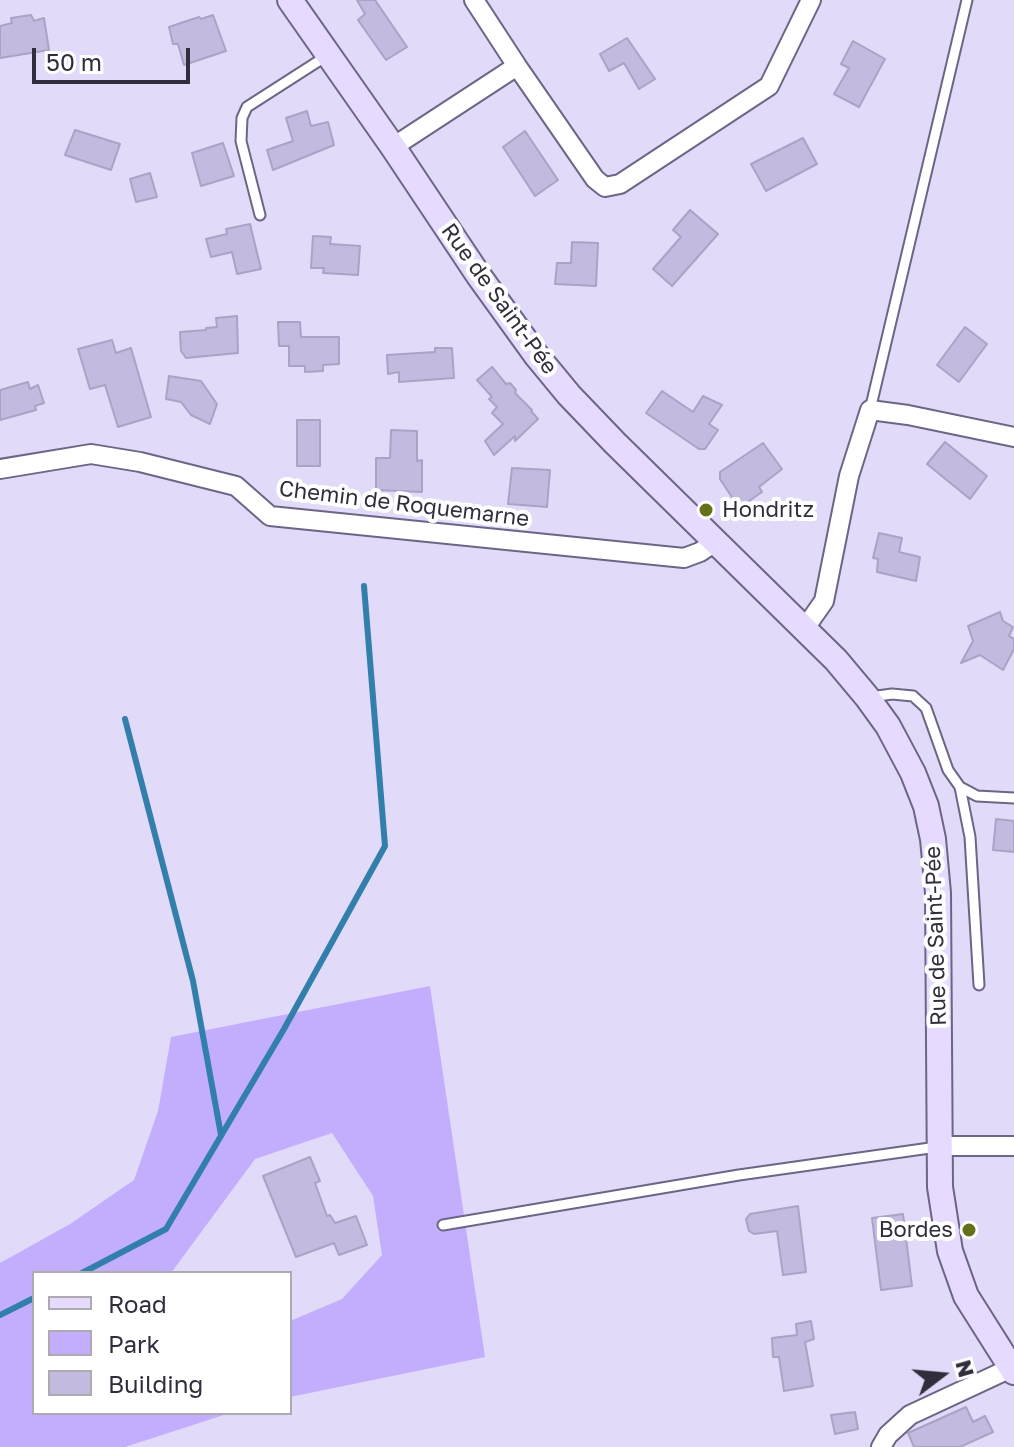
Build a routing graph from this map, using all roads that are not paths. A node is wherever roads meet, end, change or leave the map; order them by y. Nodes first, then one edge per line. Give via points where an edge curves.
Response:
1 (290, 0) edge
2 (474, 0) edge
3 (811, 0) edge
4 (967, 0) edge
5 (328, 55) junction
6 (517, 66) junction
7 (393, 147) junction
8 (260, 215) dead end
9 (870, 410) junction
10 (1014, 437) edge
11 (0, 469) edge
12 (715, 542) junction
13 (805, 628) junction
14 (867, 697) junction
15 (960, 787) junction
16 (1014, 798) edge
17 (979, 985) dead end
18 (940, 1146) junction
19 (1014, 1146) edge
20 (443, 1225) dead end
21 (1012, 1370) edge
22 (881, 1447) edge

1 - 5 main road, Rue de Saint-Pée
2 - 6 street
3 - 6 street via 769,86 620,184 605,187 595,179
4 - 9 lane
5 - 7 main road, Rue de Saint-Pée
5 - 8 lane via 247,107 242,118 241,141
6 - 7 street
7 - 12 main road, Rue de Saint-Pée via 536,355
9 - 10 street
9 - 13 street via 849,476 824,601
11 - 12 street, Chemin de Roquemarne via 91,454 236,486 270,516 684,558
12 - 13 main road, Rue de Saint-Pée
13 - 14 main road, Rue de Saint-Pée
14 - 15 lane via 913,696 926,708 948,770
14 - 18 main road, Rue de Saint-Pée via 913,773 933,839
15 - 16 lane via 977,796
15 - 17 lane via 970,837
18 - 19 street
18 - 20 lane
18 - 21 main road, Rue de Saint-Pée via 950,1251 966,1296
21 - 22 street via 910,1415

